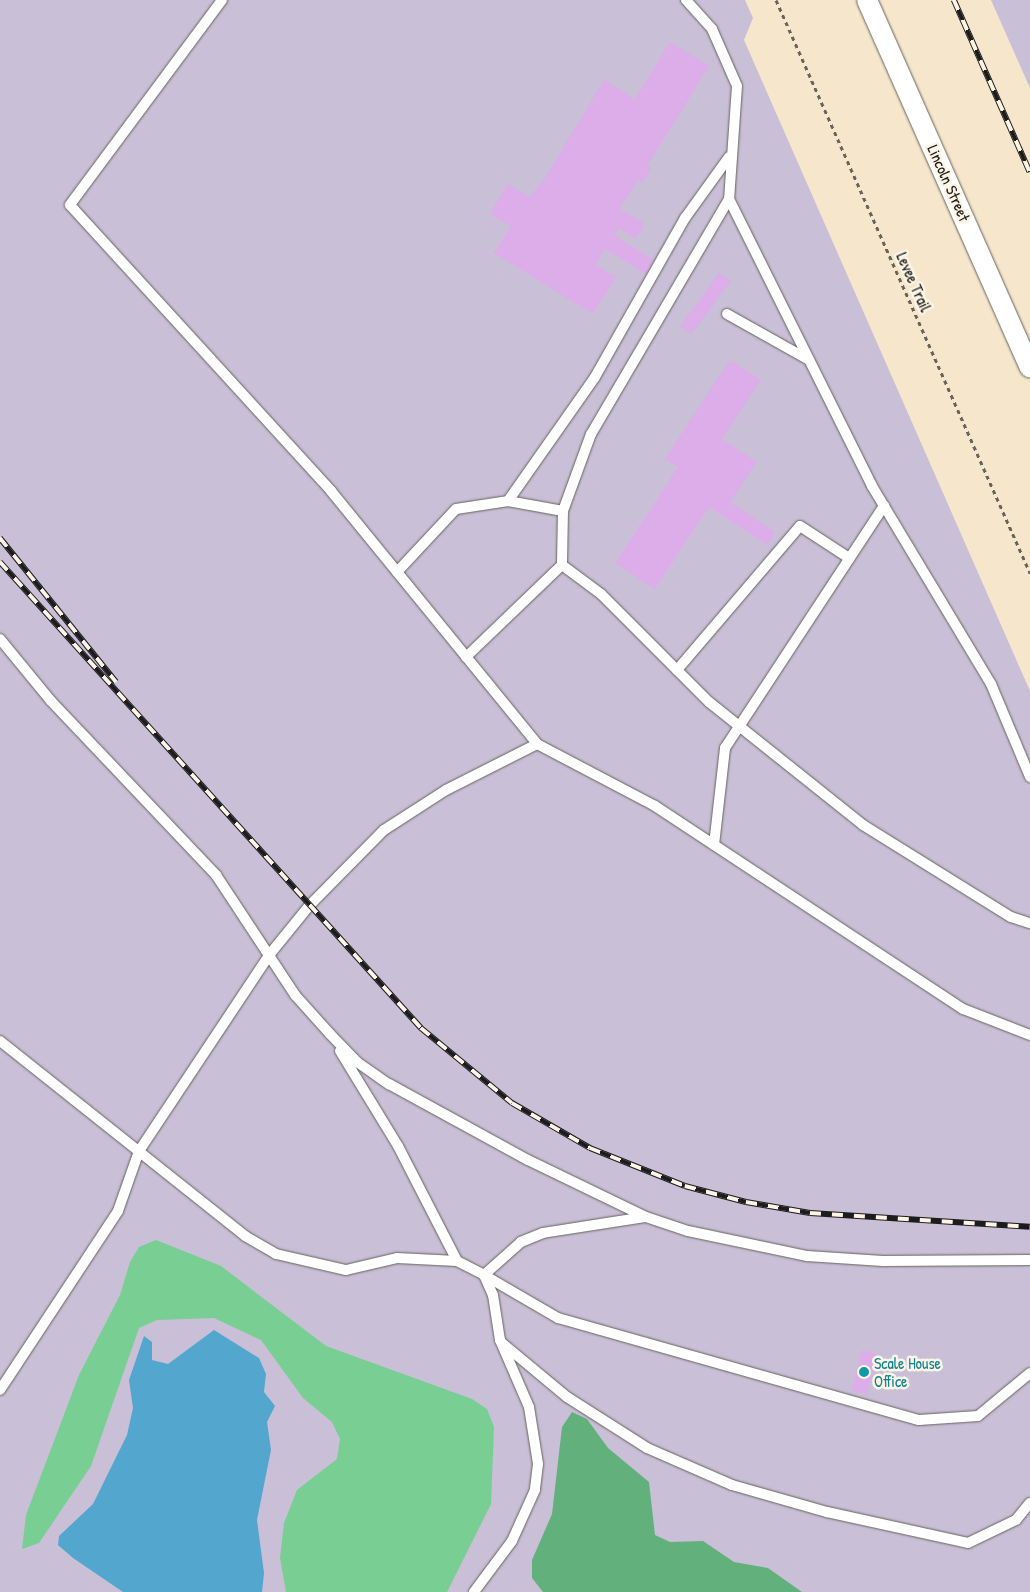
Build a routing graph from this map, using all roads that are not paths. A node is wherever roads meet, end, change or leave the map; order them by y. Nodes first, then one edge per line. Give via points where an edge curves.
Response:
1 (222, 0) edge
2 (686, 0) edge
3 (867, 0) edge
4 (729, 157) junction
5 (729, 199) junction
6 (727, 314) dead end
7 (809, 360) junction
8 (1030, 366) edge
9 (508, 501) junction
10 (884, 506) junction
11 (563, 511) junction
12 (849, 558) junction
13 (562, 565) junction
14 (397, 572) junction
15 (0, 639) edge
16 (466, 657) junction
17 (677, 670) junction
18 (737, 725) junction
19 (537, 744) junction
20 (1030, 777) edge
21 (714, 845) junction
22 (1030, 923) edge
23 (270, 954) junction
24 (330, 1034) junction
25 (1030, 1035) edge
26 (0, 1041) edge
27 (139, 1151) junction
28 (646, 1217) junction
29 (1030, 1260) edge
30 (457, 1261) junction
31 (484, 1275) junction
32 (500, 1340) junction
33 (1030, 1373) edge
34 (0, 1390) edge
35 (1030, 1503) edge
36 (474, 1592) edge

1 - 14 lane via 70,204 331,491
2 - 4 lane via 712,29 737,86
3 - 8 street, Lincoln Street
4 - 5 lane
4 - 9 lane via 685,218 596,377
5 - 7 lane
5 - 11 lane via 591,434
6 - 7 lane
7 - 10 lane
9 - 11 lane
9 - 14 lane via 456,509
10 - 12 lane
10 - 20 lane via 991,684
11 - 13 lane
12 - 17 lane via 800,526
12 - 18 lane
13 - 16 lane
13 - 17 lane via 601,594
14 - 16 lane
15 - 23 lane via 51,700 216,875
16 - 19 lane
17 - 18 lane
18 - 21 lane via 721,764
18 - 22 lane via 863,825 1011,917
19 - 21 lane via 655,806
19 - 23 lane via 446,790 384,830 309,906
21 - 25 lane via 963,1009
23 - 24 lane via 296,995
23 - 27 lane
24 - 28 lane via 357,1062 390,1084 528,1160
24 - 30 lane via 398,1146
26 - 27 lane
27 - 30 lane via 245,1236 276,1254 346,1270 396,1258
27 - 34 lane via 118,1211
28 - 29 lane via 728,1242 807,1256 883,1261
28 - 31 lane via 543,1233 521,1242
30 - 31 lane
31 - 32 lane via 493,1296
31 - 33 lane via 558,1318 919,1420 978,1416
32 - 35 lane via 567,1397 647,1448 732,1485 827,1512 968,1542 1016,1520
32 - 36 lane via 529,1407 538,1464 536,1490 512,1541

